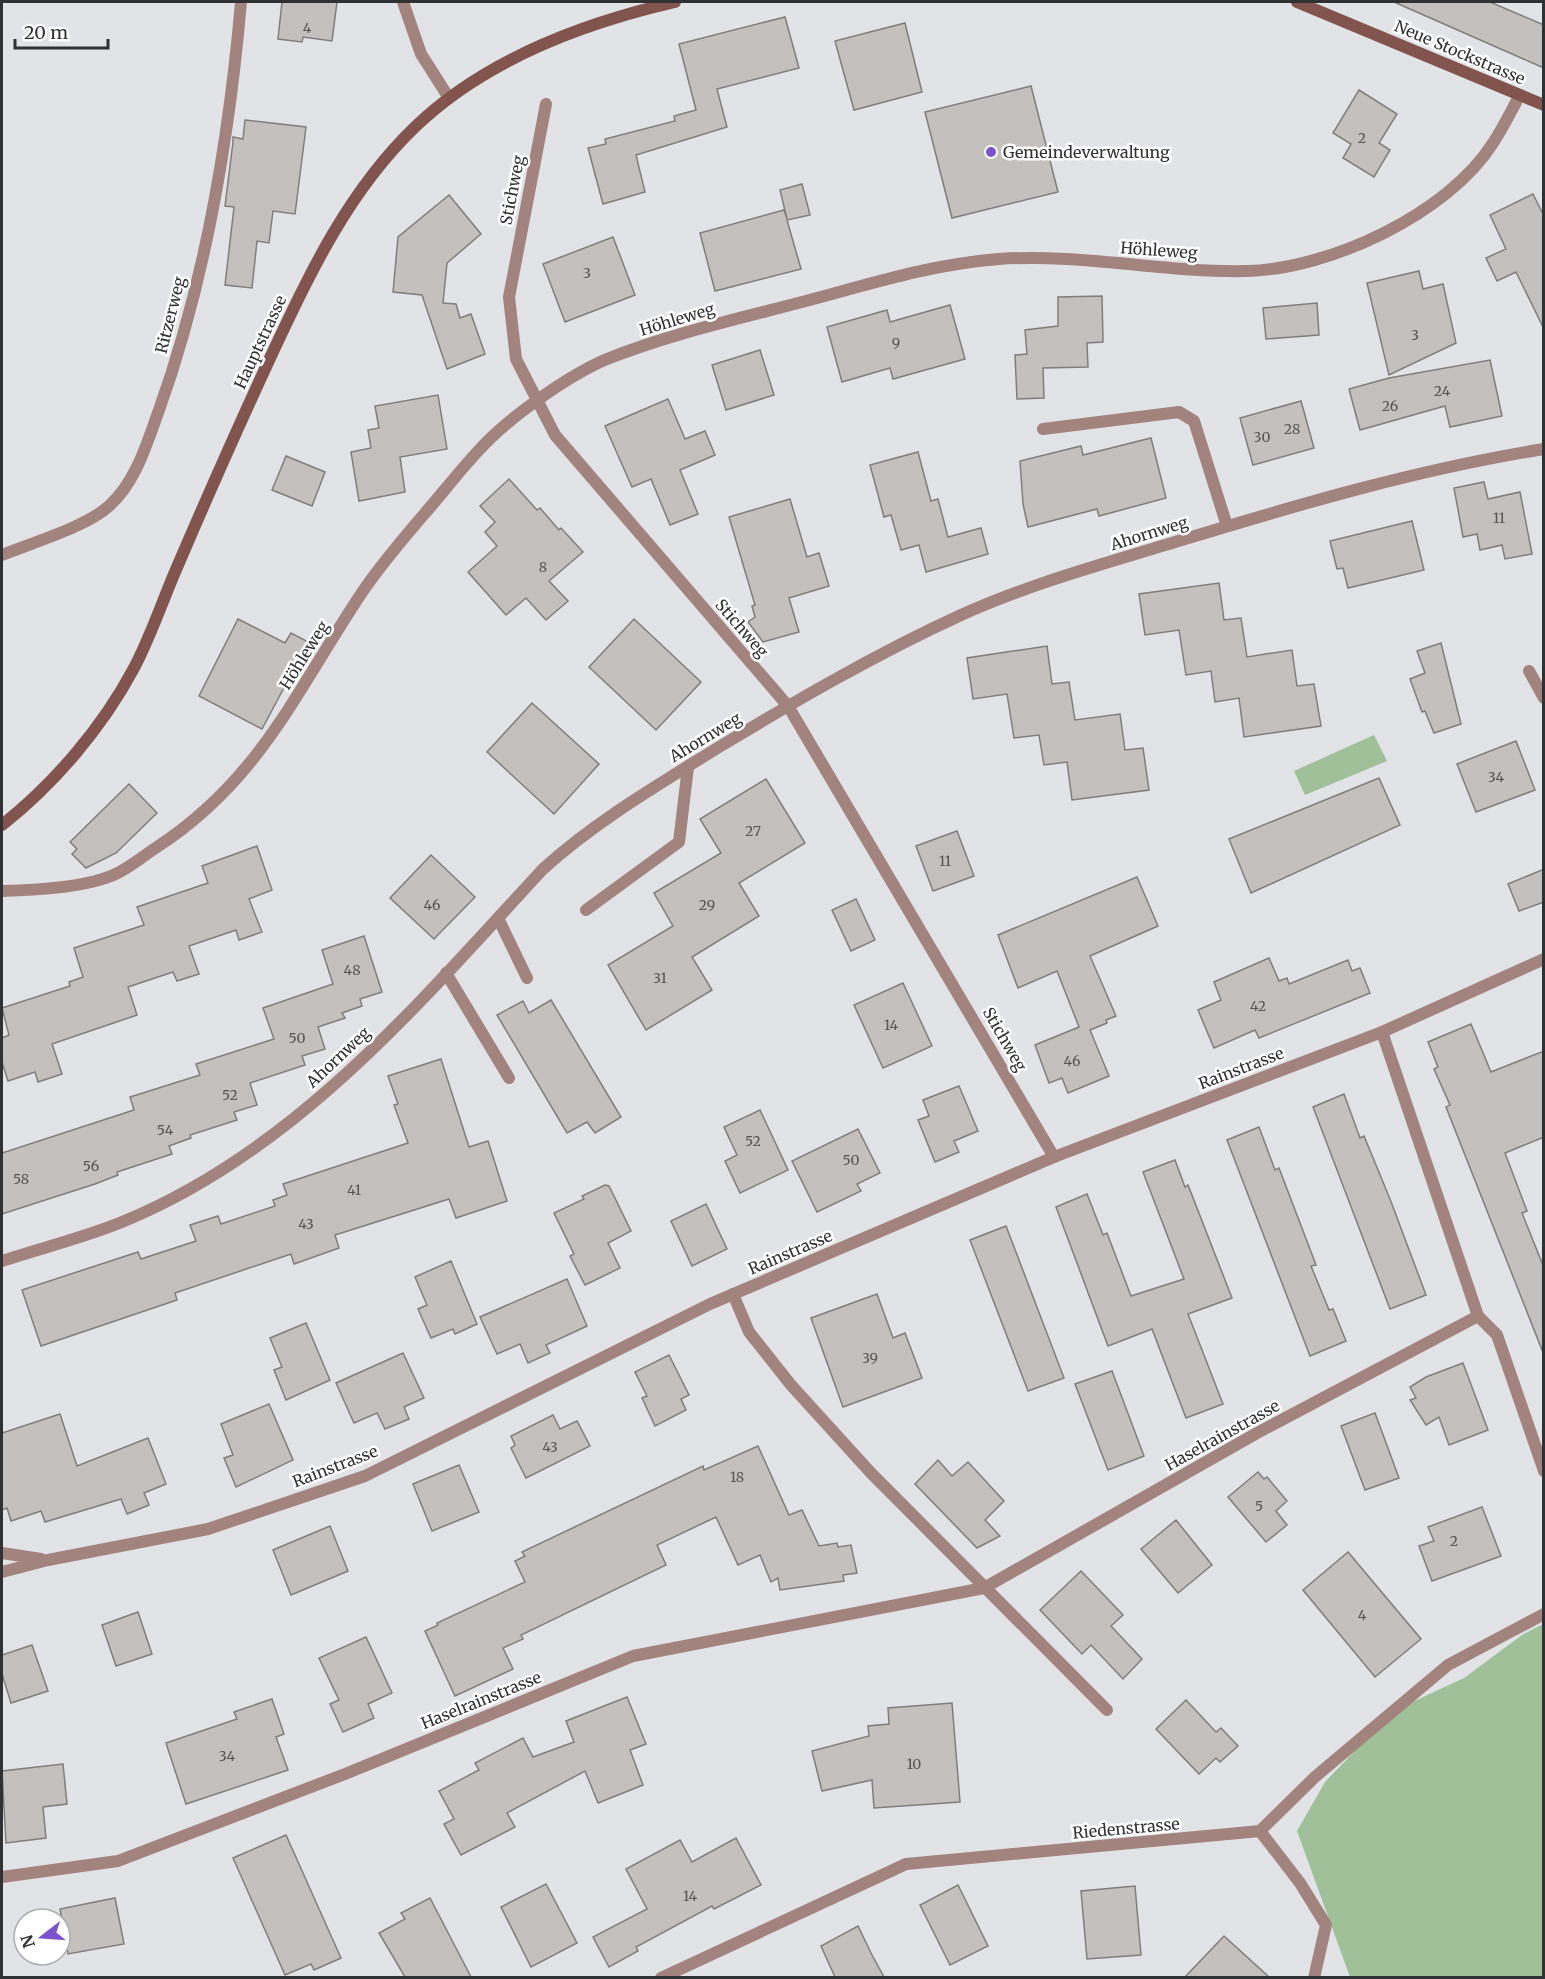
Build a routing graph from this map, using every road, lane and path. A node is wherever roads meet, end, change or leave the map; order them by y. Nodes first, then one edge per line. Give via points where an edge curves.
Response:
1 (242, 2) edge
2 (403, 2) edge
3 (675, 2) edge
4 (1297, 2) edge
5 (1520, 95) junction
6 (449, 98) junction
7 (546, 104) dead end
8 (1544, 105) edge
9 (536, 402) junction
10 (1043, 429) dead end
11 (1544, 448) edge
12 (1227, 526) junction
13 (2, 555) edge
14 (1529, 671) dead end
15 (1544, 698) edge
16 (788, 706) junction
17 (688, 767) junction
18 (2, 825) edge
19 (2, 891) edge
20 (586, 910) dead end
21 (498, 918) junction
22 (1544, 959) edge
23 (446, 973) junction
24 (527, 978) dead end
25 (1382, 1032) junction
26 (509, 1078) dead end
27 (1054, 1157) junction
28 (2, 1261) edge
29 (733, 1294) junction
30 (1478, 1316) junction
31 (1544, 1470) edge
32 (2, 1553) edge
33 (48, 1560) junction
34 (2, 1572) edge
35 (984, 1588) junction
36 (1544, 1614) edge
37 (1107, 1710) dead end
38 (1260, 1831) junction
39 (2, 1877) edge
40 (661, 1977) edge
41 (1314, 1977) edge

1 - 13 street, Ritzerweg via 236,67 213,210 181,349 134,474 108,507
2 - 6 street via 421,54
3 - 6 street, Hauptstrasse via 546,44
4 - 5 street, Neue Stockstrasse
5 - 8 street, Neue Stockstrasse
5 - 9 street, Höhleweg via 1492,146 1450,191 1386,233 1338,251 1253,271 1053,258 940,265 698,329 615,357
6 - 18 street, Hauptstrasse via 383,160 319,255 237,428 134,668 61,771
7 - 9 street, Stichweg via 509,297 516,359
9 - 16 street, Stichweg via 555,435
9 - 19 street, Höhleweg via 483,445 397,544 264,747 221,797 176,835 112,876 43,889
10 - 12 street via 1179,412 1194,422
11 - 12 street, Ahornweg via 1403,476
12 - 16 street, Ahornweg via 1091,568 962,614
14 - 15 street
16 - 17 street, Ahornweg
16 - 27 street, Stichweg
17 - 20 street via 679,842
17 - 21 street, Ahornweg via 576,841 543,869
21 - 23 street, Ahornweg
21 - 24 street
22 - 25 street, Rainstrasse
23 - 26 street
23 - 28 street, Ahornweg via 345,1076 278,1132 187,1190 122,1222
25 - 27 street, Rainstrasse
25 - 30 street
27 - 29 street, Rainstrasse
29 - 33 street, Rainstrasse via 365,1476 207,1529
29 - 35 street via 749,1332 791,1385
30 - 31 street via 1497,1335
30 - 35 street, Haselrainstrasse via 1257,1433
32 - 33 street, Rainstrasse
33 - 34 street, Rainstrasse
35 - 37 street
35 - 39 street, Haselrainstrasse via 633,1656 345,1774 118,1861
36 - 38 street via 1448,1665 1316,1776
38 - 40 street, Riedenstrasse via 906,1864
38 - 41 street via 1326,1925

